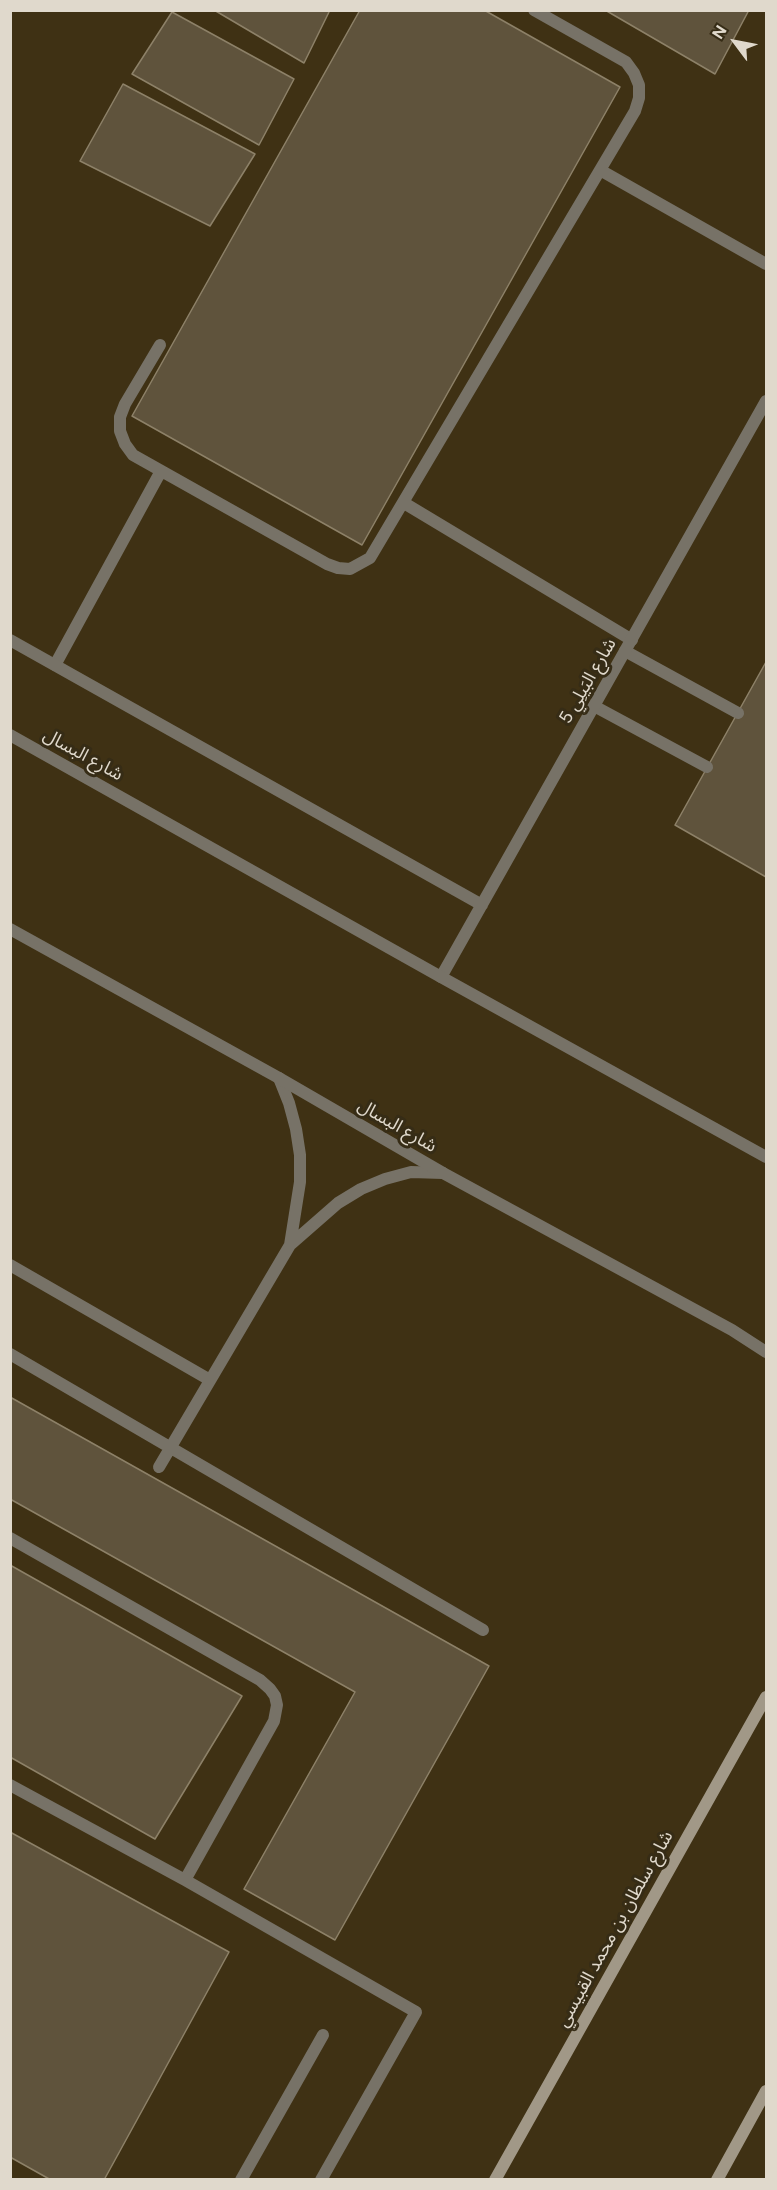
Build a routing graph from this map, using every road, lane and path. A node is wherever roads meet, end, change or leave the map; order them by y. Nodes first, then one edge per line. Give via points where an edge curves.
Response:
1 (534, 10) edge
2 (600, 170) junction
3 (766, 264) edge
4 (160, 345) dead end
5 (766, 401) edge
6 (160, 471) junction
7 (404, 503) junction
8 (10, 640) edge
9 (632, 640) junction
10 (626, 651) junction
11 (55, 665) junction
12 (594, 706) junction
13 (738, 713) dead end
14 (10, 735) edge
15 (707, 767) dead end
16 (482, 905) junction
17 (10, 929) edge
18 (441, 977) junction
19 (279, 1078) junction
20 (766, 1157) edge
21 (443, 1173) junction
22 (290, 1245) junction
23 (10, 1265) edge
24 (766, 1352) edge
25 (10, 1354) edge
26 (210, 1380) junction
27 (171, 1448) junction
28 (159, 1467) dead end
29 (10, 1538) edge
30 (483, 1630) dead end
31 (766, 1697) edge
32 (10, 1785) edge
33 (185, 1880) junction
34 (323, 2035) dead end
35 (766, 2091) edge
36 (241, 2180) edge
37 (321, 2180) edge
38 (495, 2180) edge
39 (717, 2180) edge

1 - 2 street via 626,62 639,85 635,111
2 - 3 street
2 - 7 street
4 - 6 street via 120,417 125,444 134,455
5 - 9 street, شارع البَيلِي 5
6 - 7 street via 338,568 350,569 370,558
6 - 11 street
7 - 9 street
8 - 11 street
9 - 10 street, شارع البَيلِي 5
10 - 12 street, شارع البَيلِي 5
10 - 13 street
11 - 16 street
12 - 15 street
12 - 16 street, شارع البَيلِي 5
14 - 18 street, شارع البسال
16 - 18 street, شارع البَيلِي 5
17 - 19 street, شارع البسال
18 - 20 street, شارع البسال
19 - 21 street, شارع البسال
19 - 22 street via 297,1129 300,1155
21 - 22 street via 411,1172 361,1189 338,1203
21 - 24 street, شارع البسال via 722,1324
22 - 26 street
23 - 26 street
25 - 27 street
26 - 27 street
27 - 28 street
27 - 30 street
29 - 33 street via 260,1680 275,1696 274,1721
31 - 38 main road, شارع سلطان بن محمد القبيسي
32 - 33 street
33 - 37 street via 416,2012
34 - 36 street
35 - 39 main road

